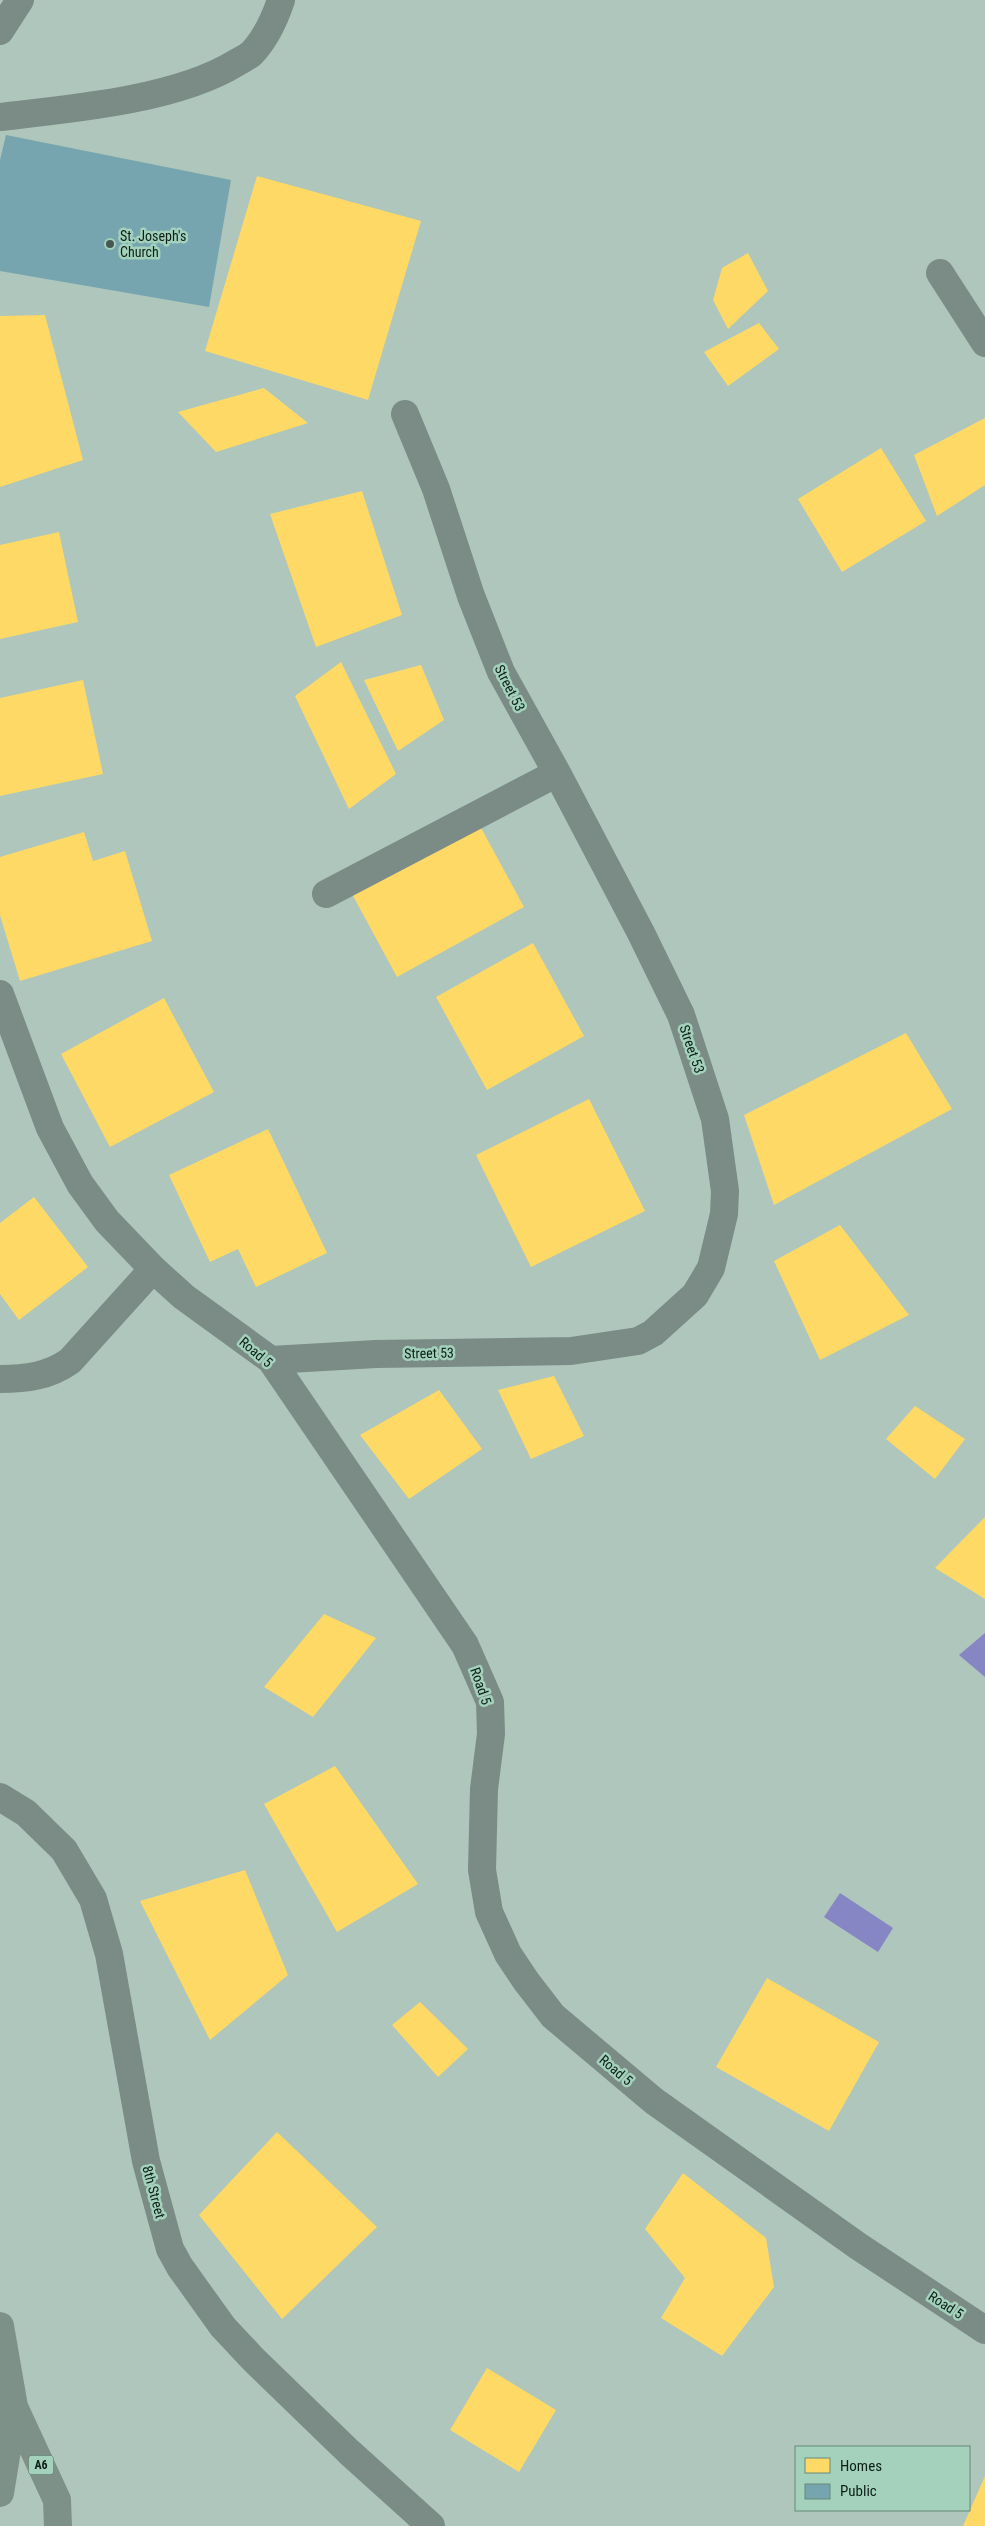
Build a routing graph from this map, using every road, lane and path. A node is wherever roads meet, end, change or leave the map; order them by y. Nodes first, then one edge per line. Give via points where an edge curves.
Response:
1 (20, 0) edge
2 (281, 0) edge
3 (0, 30) edge
4 (0, 117) edge
5 (940, 273) dead end
6 (985, 343) edge
7 (405, 414) dead end
8 (556, 772) junction
9 (326, 894) dead end
10 (0, 994) edge
11 (152, 1269) junction
12 (271, 1360) junction
13 (0, 1379) edge
14 (0, 1797) edge
15 (0, 2326) edge
16 (985, 2330) edge
17 (14, 2406) junction
18 (0, 2493) edge
19 (58, 2526) edge
20 (431, 2526) edge

1 - 3 street
2 - 4 street via 252,53 221,72 183,87 91,105
5 - 6 street
7 - 8 street, Street 53 via 436,489 500,672
8 - 9 street
8 - 12 street, Street 53 via 681,1016 715,1119 725,1199 720,1238 711,1268 696,1295 653,1334 638,1341 571,1351 376,1354
10 - 11 street, Road 5 via 50,1128 80,1184 107,1221
11 - 12 street, Road 5 via 184,1297
11 - 13 street via 70,1361 55,1372
12 - 16 street, Road 5 via 464,1645 477,1670 490,1702 491,1734 484,1789 482,1870 489,1912 508,1954 526,1981 553,2016 654,2101 858,2246
14 - 20 street, 8th Street via 26,1813 64,1850 93,1899 109,1954 146,2161 170,2249 180,2267 223,2327 253,2359
15 - 17 highway, A6
17 - 18 highway, A6
17 - 19 highway, A6 via 57,2500

